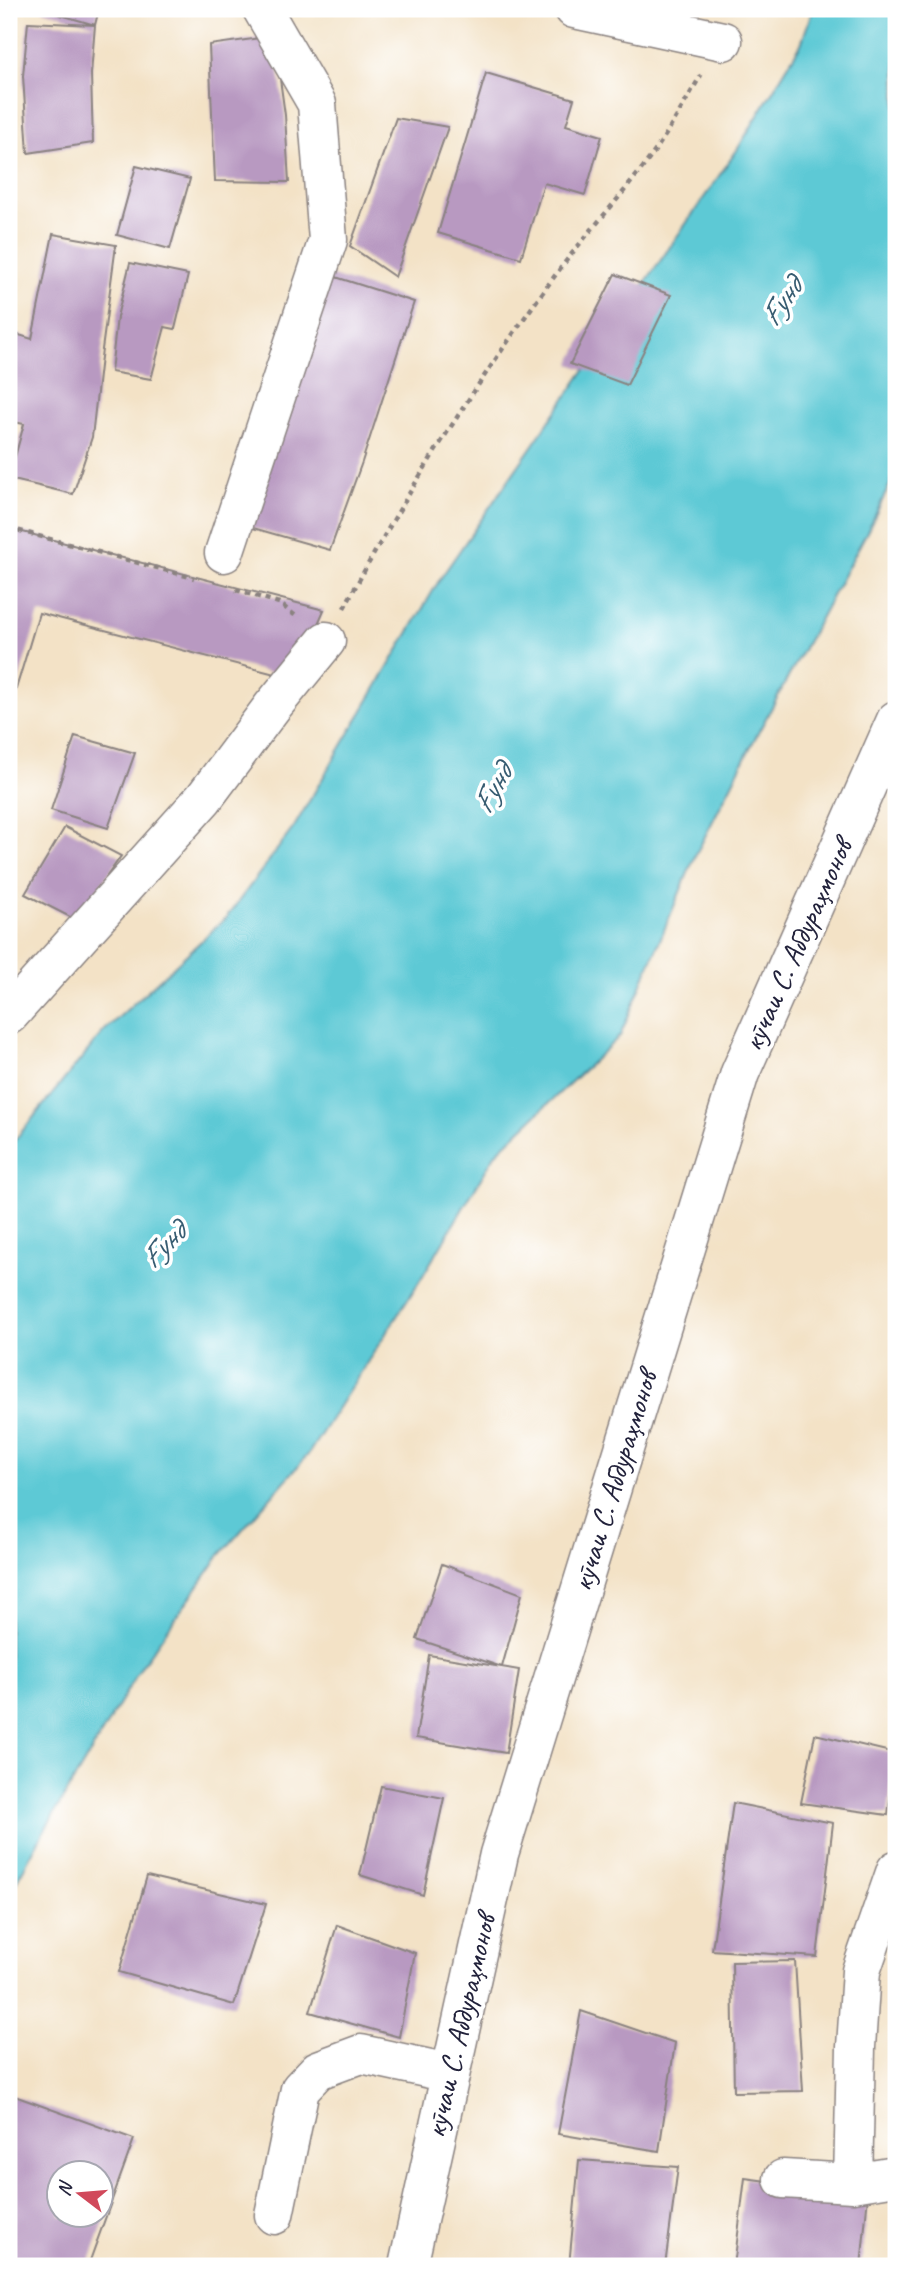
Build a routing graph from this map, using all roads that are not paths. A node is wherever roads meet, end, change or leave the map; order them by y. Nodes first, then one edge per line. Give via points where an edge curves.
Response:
1 (262, 9) edge
2 (574, 9) edge
3 (723, 41) dead end
4 (228, 571) road end
5 (326, 641) road end
6 (896, 720) edge
7 (9, 1015) edge
8 (896, 1870) edge
9 (449, 2073) junction
10 (896, 2176) edge
11 (783, 2179) dead end
12 (853, 2183) junction
13 (274, 2215) dead end
14 (408, 2266) edge

1 - 4 street via 317,104 327,240
2 - 3 street
5 - 7 street via 204,797
6 - 9 street, кӯчаи С. Абдураҳмонов via 740,1073 499,1854
8 - 12 street via 861,1971
9 - 13 street via 361,2054 318,2070 300,2089
9 - 14 street, кӯчаи С. Абдураҳмонов
10 - 12 street
11 - 12 street

